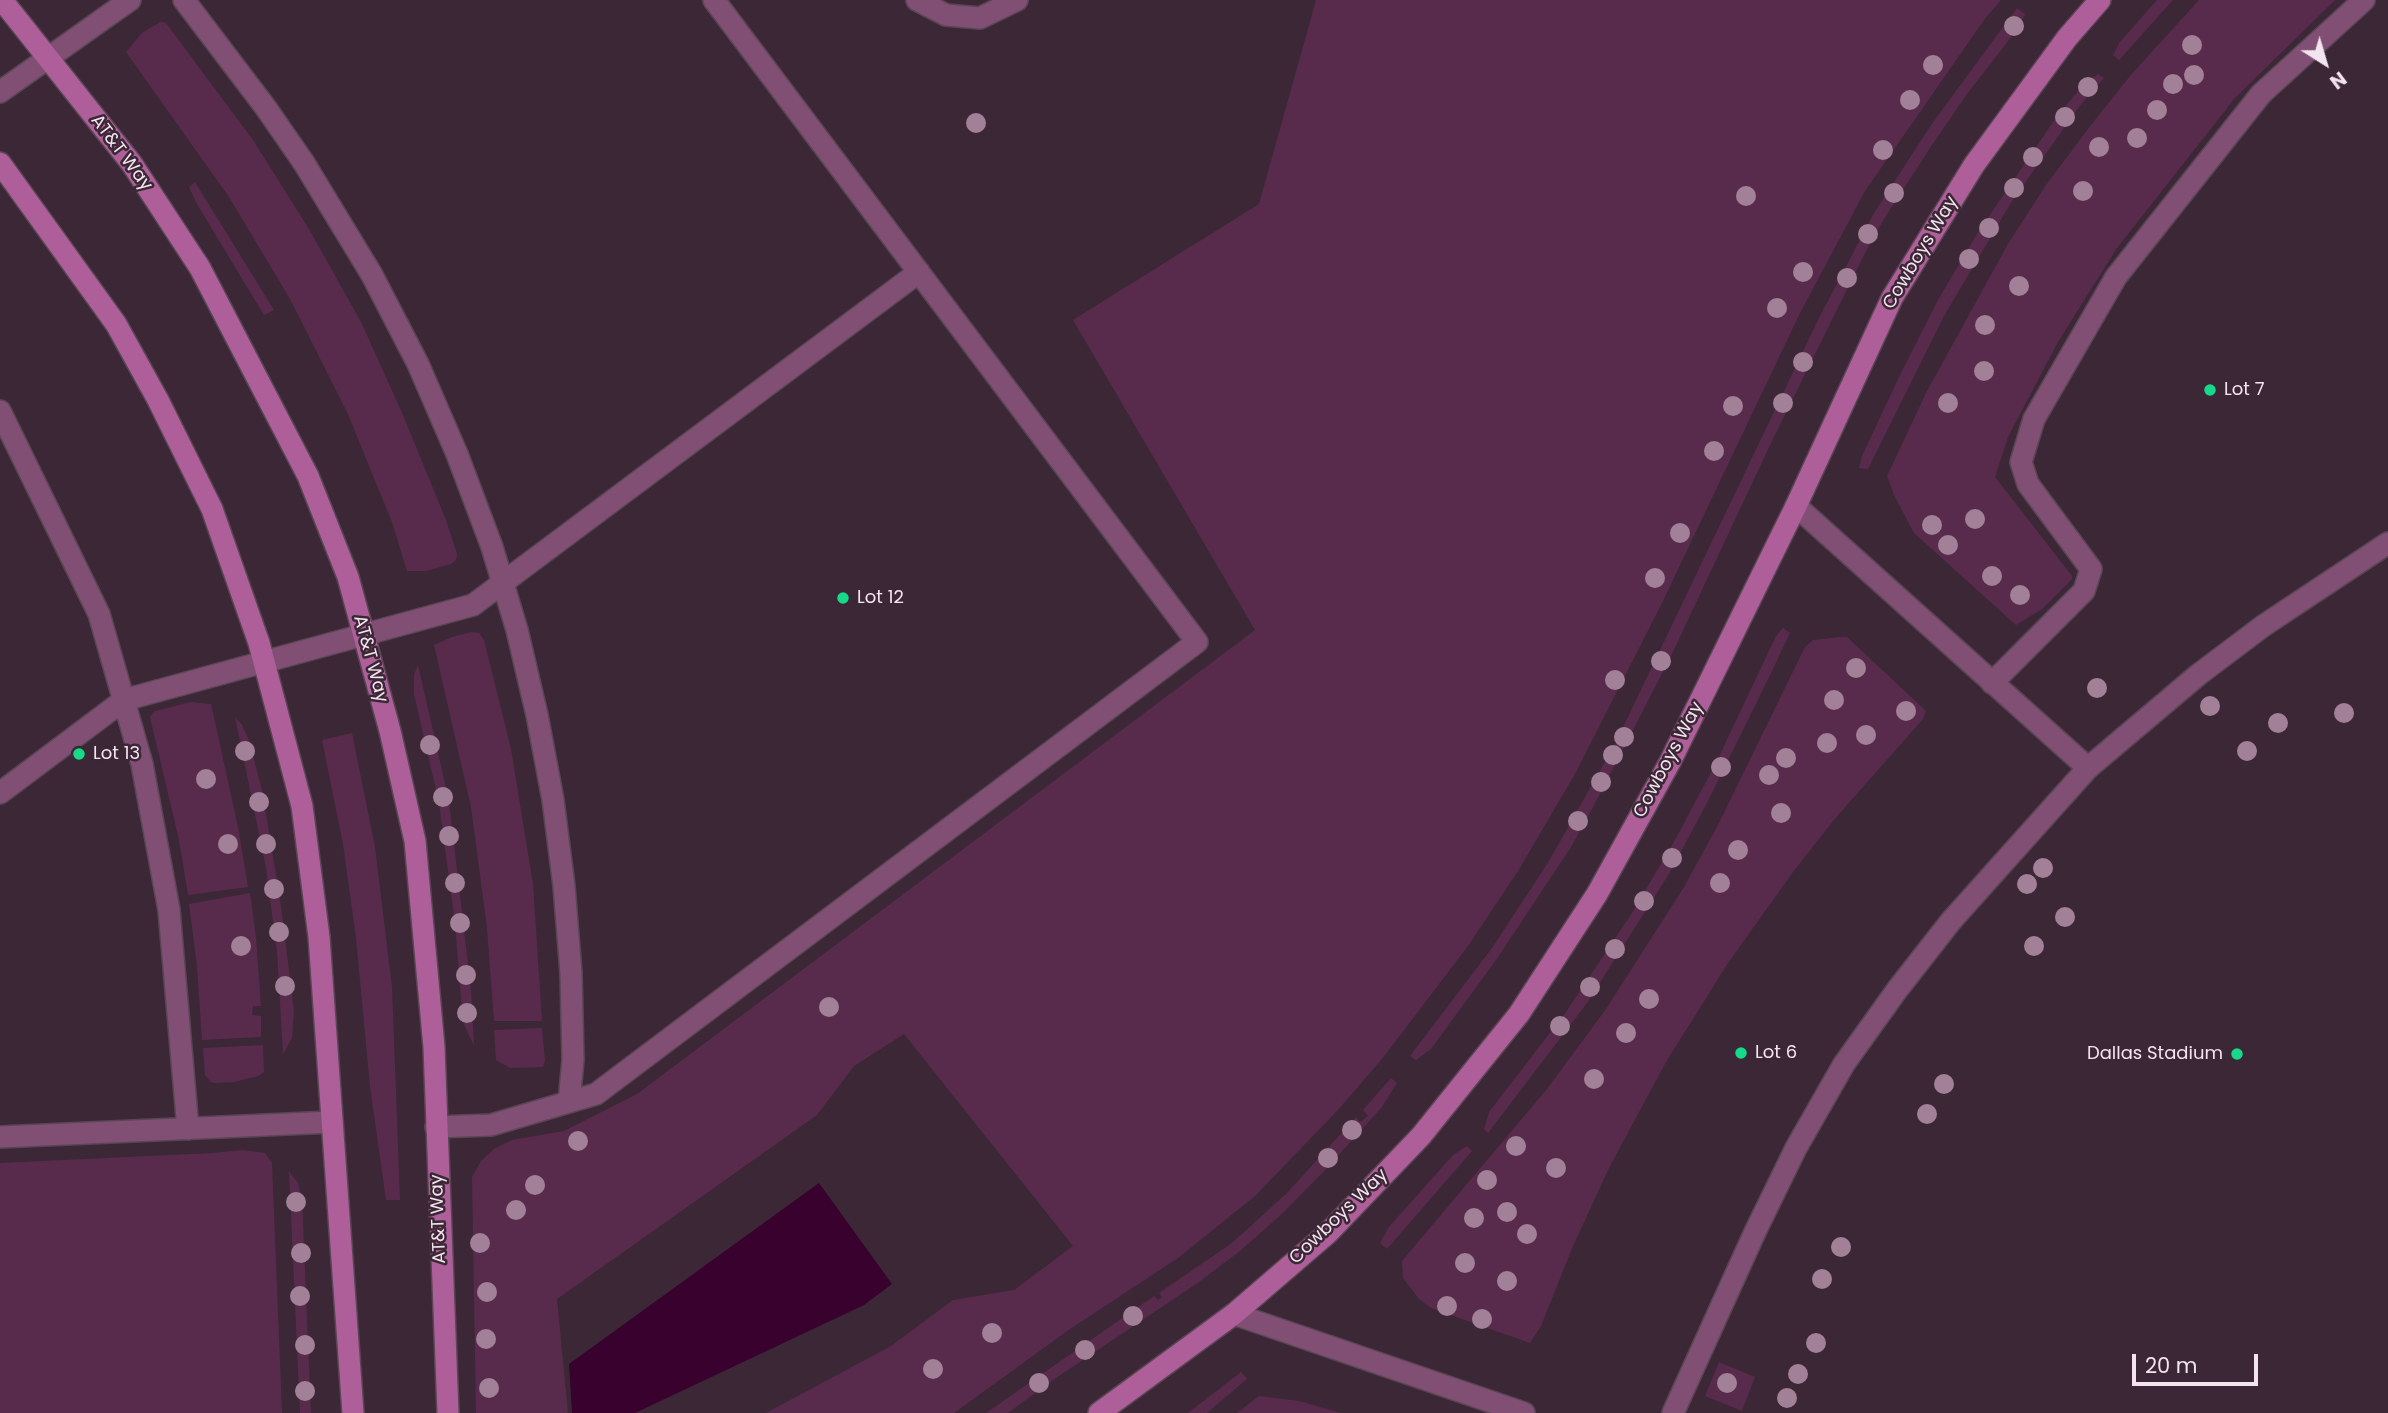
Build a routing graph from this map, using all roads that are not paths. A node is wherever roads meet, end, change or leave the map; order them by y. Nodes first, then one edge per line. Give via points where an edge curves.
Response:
1 (2, 0) edge
2 (130, 0) edge
3 (184, 0) edge
4 (714, 0) edge
5 (917, 0) edge
6 (1017, 0) edge
7 (2100, 0) edge
8 (2364, 0) edge
9 (47, 57) junction
10 (0, 92) edge
11 (0, 163) edge
12 (919, 272) junction
13 (0, 411) edge
14 (1796, 506) junction
15 (2388, 543) edge
16 (502, 583) junction
17 (362, 634) junction
18 (262, 661) junction
19 (1992, 683) junction
20 (124, 701) junction
21 (2088, 768) junction
22 (0, 793) edge
23 (569, 1102) junction
24 (332, 1122) junction
25 (436, 1127) junction
26 (188, 1129) junction
27 (0, 1137) edge
28 (1234, 1314) junction
29 (354, 1413) edge
30 (448, 1413) edge
31 (1099, 1413) edge
32 (1524, 1413) edge
33 (1672, 1413) edge

1 - 9 main road, AT&T Way
2 - 9 lane
3 - 16 lane via 304,163 372,275 457,454
4 - 12 lane
5 - 6 lane via 946,15 980,18
7 - 14 main road, Cowboys Way via 1974,165 1892,298
8 - 19 lane via 2261,94 2116,277 2035,419 2021,462 2028,485 2091,569 2084,591
9 - 10 lane
9 - 17 main road, AT&T Way via 132,164 200,268 308,476 348,577
11 - 18 main road via 116,324 158,400 212,509
12 - 16 lane
12 - 23 lane via 1197,642 596,1094
13 - 20 lane via 99,614
14 - 19 lane
14 - 28 main road, Cowboys Way via 1670,762 1597,894 1519,1014 1421,1136 1328,1233
15 - 21 lane via 2263,625
16 - 17 lane via 473,605
16 - 23 lane via 537,715 553,800 571,973
17 - 18 lane
17 - 25 main road, AT&T Way via 415,841 434,1047
18 - 20 lane
18 - 24 main road via 302,806 319,937
19 - 21 lane
20 - 22 lane
20 - 26 lane via 142,764 169,909
21 - 33 lane via 1951,921 1844,1064 1796,1148
23 - 25 lane via 491,1125
24 - 26 lane
24 - 29 main road
25 - 30 main road, AT&T Way
26 - 27 lane
28 - 31 main road, Cowboys Way
28 - 32 lane

